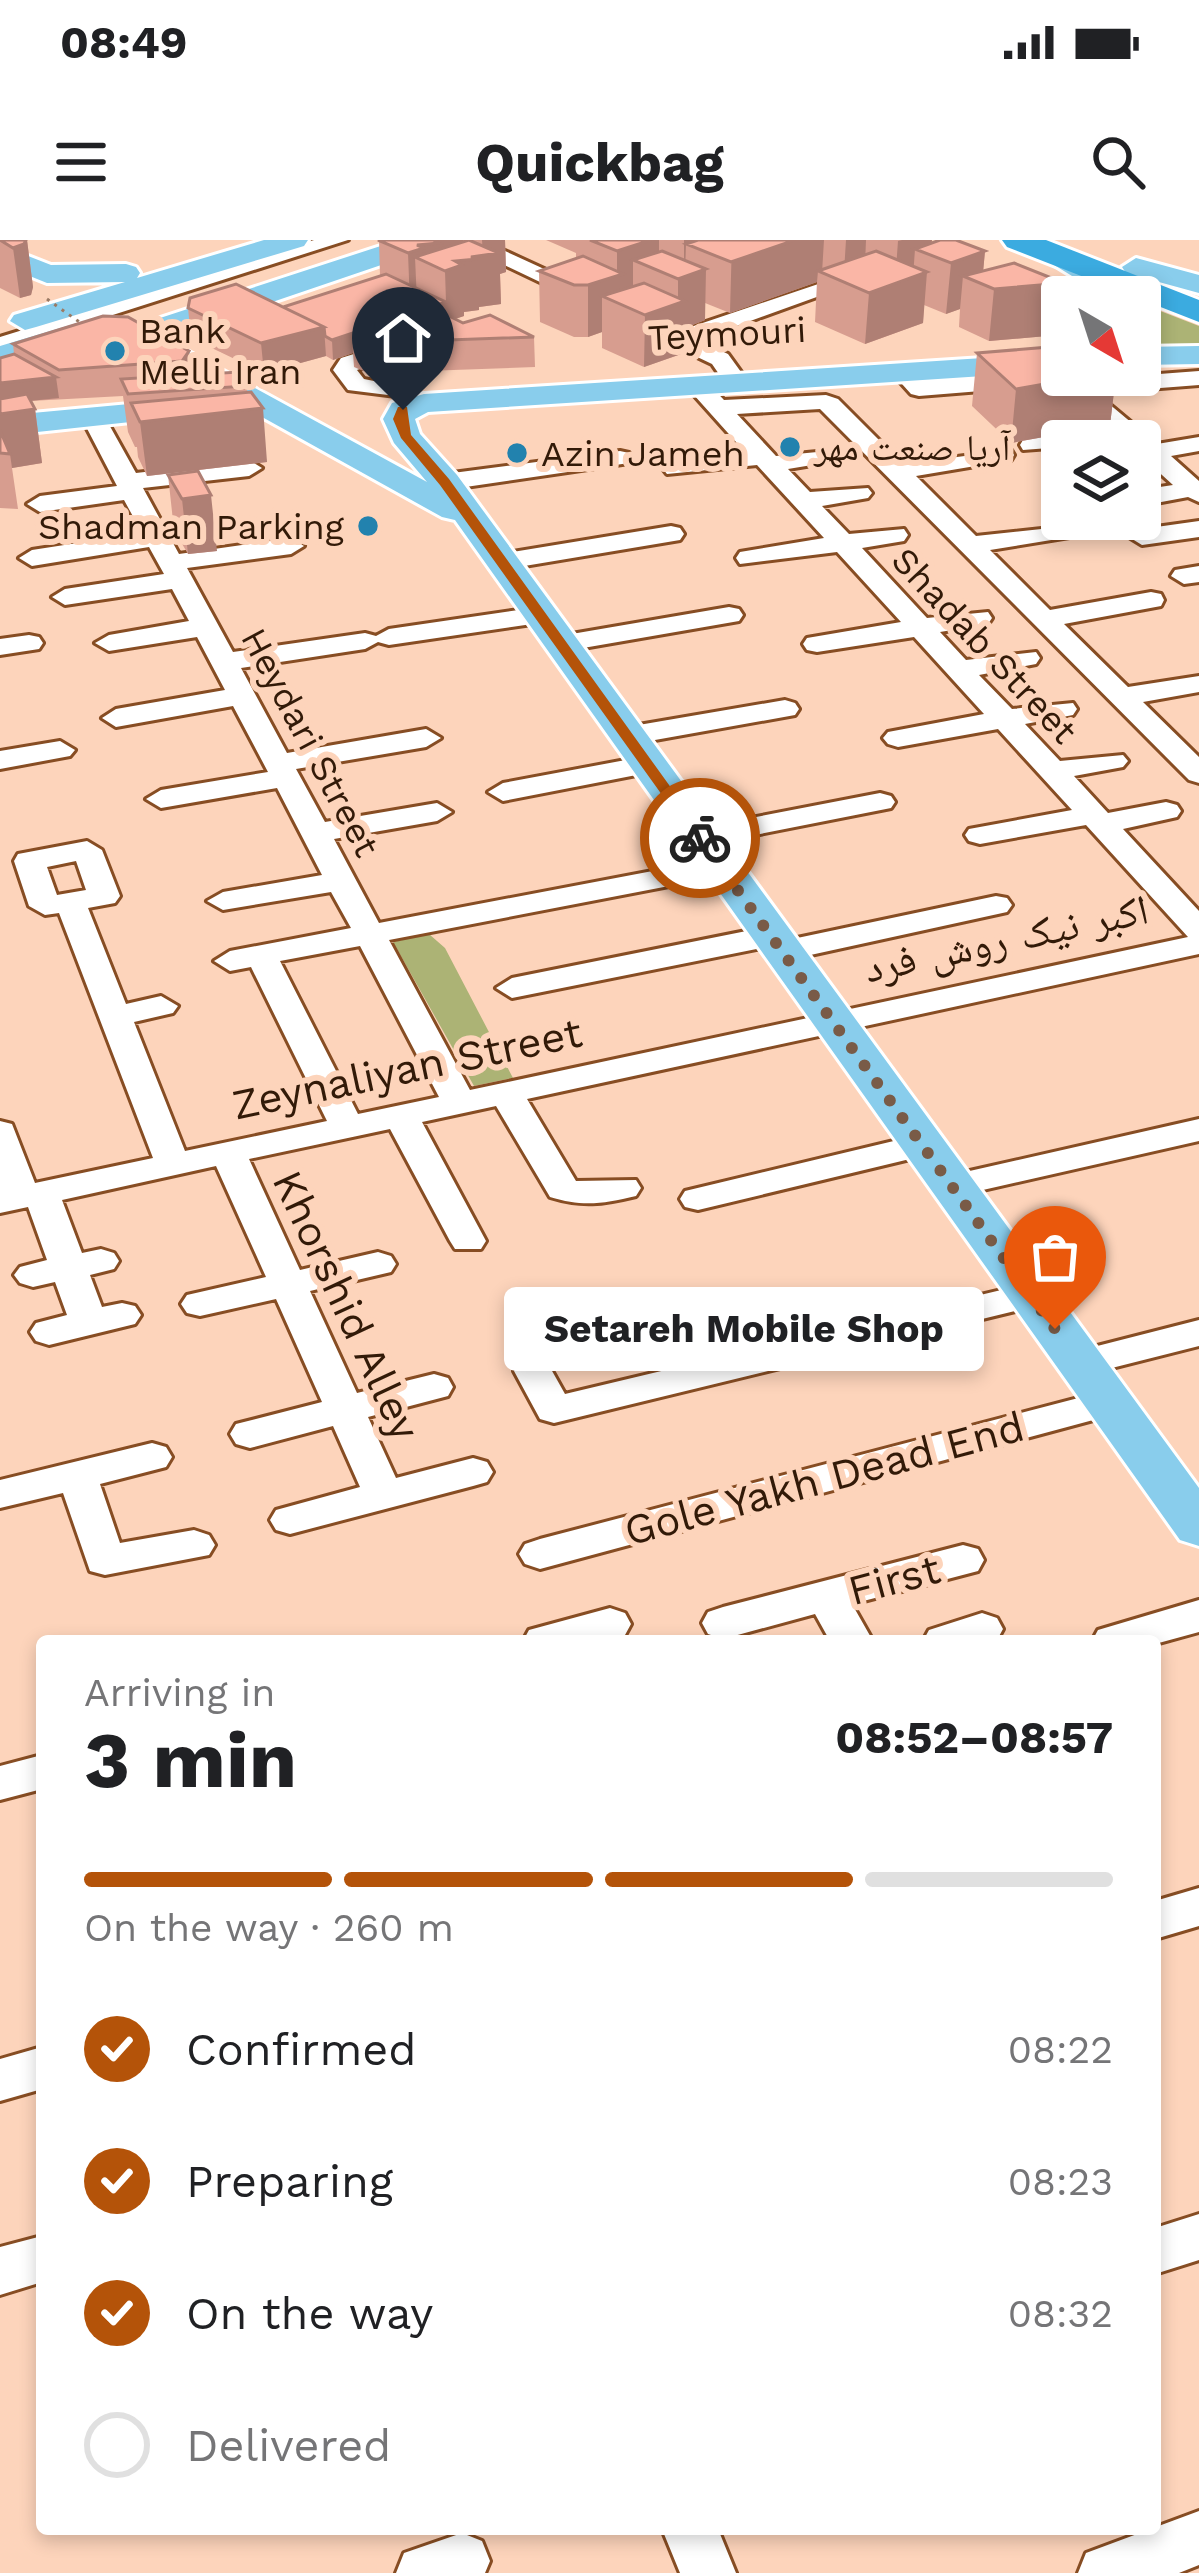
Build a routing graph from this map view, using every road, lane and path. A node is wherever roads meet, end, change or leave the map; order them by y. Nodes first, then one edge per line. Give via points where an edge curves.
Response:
1 (253, 240) edge
2 (294, 240) edge
3 (319, 240) edge
4 (337, 240) edge
5 (369, 240) edge
6 (425, 240) edge
7 (463, 240) edge
8 (1018, 240) edge
9 (1064, 248) edge
10 (0, 254) edge
11 (583, 261) edge
12 (811, 265) dead end
13 (157, 269) junction
14 (539, 275) junction
15 (1119, 276) edge
16 (1161, 284) edge
17 (1199, 287) edge
18 (47, 299) dead end
19 (1199, 312) edge
20 (125, 318) junction
21 (84, 325) edge
22 (0, 334) edge
23 (425, 338) edge
24 (679, 339) junction
25 (1199, 355) edge
26 (0, 356) edge
27 (1161, 356) edge
28 (1041, 370) edge
29 (1041, 370) edge
30 (1161, 375) edge
31 (1199, 378) edge
32 (712, 379) junction
33 (1093, 396) edge
34 (402, 399) junction
35 (93, 417) junction
36 (282, 418) junction
37 (1118, 420) edge
38 (0, 426) edge
39 (1161, 442) edge
40 (1199, 444) edge
41 (1032, 445) dead end
42 (1041, 445) edge
43 (839, 454) dead end
44 (1002, 455) dead end
45 (620, 458) dead end
46 (1161, 460) edge
47 (767, 461) junction
48 (249, 468) dead end
49 (676, 469) dead end
50 (897, 472) junction
51 (445, 482) junction
52 (129, 486) junction
53 (1196, 491) edge
54 (859, 493) dead end
55 (1161, 495) edge
56 (804, 501) junction
57 (40, 504) dead end
58 (470, 519) junction
59 (1199, 529) edge
60 (670, 534) dead end
61 (1161, 534) edge
62 (895, 535) dead end
63 (1041, 535) edge
64 (843, 543) junction
65 (970, 545) junction
66 (291, 546) dead end
67 (32, 558) dead end
68 (749, 558) dead end
69 (169, 561) junction
70 (501, 562) junction
71 (919, 574) dead end
72 (878, 581) junction
73 (65, 597) dead end
74 (1151, 601) dead end
75 (729, 615) dead end
76 (978, 618) dead end
77 (1045, 619) junction
78 (205, 627) junction
79 (920, 627) junction
80 (550, 630) junction
81 (109, 644) dead end
82 (818, 644) dead end
83 (1026, 658) dead end
84 (224, 662) junction
85 (959, 670) junction
86 (1199, 684) edge
87 (242, 696) junction
88 (1122, 697) junction
89 (1063, 709) dead end
90 (785, 710) dead end
91 (116, 718) dead end
92 (1005, 719) junction
93 (898, 737) dead end
94 (426, 738) dead end
95 (60, 750) dead end
96 (637, 750) junction
97 (0, 760) edge
98 (1113, 761) dead end
99 (282, 771) junction
100 (1053, 771) junction
101 (1199, 774) edge
102 (503, 792) dead end
103 (161, 799) dead end
104 (880, 802) dead end
105 (1166, 811) dead end
106 (437, 812) dead end
107 (1097, 820) junction
108 (315, 833) junction
109 (980, 835) dead end
110 (710, 852) junction
111 (341, 881) junction
112 (223, 901) dead end
113 (70, 902) dead end
114 (996, 905) dead end
115 (1199, 930) edge
116 (370, 934) junction
117 (777, 944) junction
118 (1199, 944) edge
119 (512, 988) dead end
120 (161, 1006) dead end
121 (115, 1016) junction
122 (832, 1021) junction
123 (506, 1093) junction
124 (460, 1103) junction
125 (401, 1116) junction
126 (347, 1127) junction
127 (1199, 1130) edge
128 (0, 1132) edge
129 (922, 1145) junction
130 (228, 1153) junction
131 (173, 1165) junction
132 (952, 1186) junction
133 (623, 1188) dead end
134 (21, 1198) edge
135 (698, 1199) dead end
136 (468, 1241) dead end
137 (379, 1264) dead end
138 (288, 1285) junction
139 (1030, 1295) junction
140 (200, 1304) dead end
141 (49, 1332) dead end
142 (1199, 1333) edge
143 (1080, 1363) junction
144 (533, 1370) dead end
145 (434, 1387) dead end
146 (1108, 1402) junction
147 (345, 1410) junction
148 (250, 1434) dead end
149 (152, 1457) dead end
150 (473, 1472) dead end
151 (77, 1475) junction
152 (0, 1494) edge
153 (384, 1495) junction
154 (290, 1520) dead end
155 (1199, 1527) edge
156 (194, 1545) dead end
157 (540, 1554) dead end
158 (963, 1560) dead end
159 (826, 1597) junction
160 (1199, 1616) edge
161 (610, 1624) dead end
162 (723, 1624) dead end
163 (567, 1635) edge
164 (848, 1635) edge
165 (1133, 1635) edge
166 (36, 1774) edge
167 (0, 1783) edge
168 (1199, 1906) edge
169 (1161, 1918) edge
170 (36, 2070) edge
171 (0, 2080) edge
172 (1199, 2236) edge
173 (1161, 2249) edge
174 (36, 2261) edge
175 (0, 2271) edge
176 (1199, 2539) edge
177 (1106, 2573) edge

1 - 13 main road
2 - 22 main road
3 - 22 street
4 - 22 street
5 - 20 main road
6 - 20 main road via 226,298
6 - 36 main road via 157,330 165,351
7 - 14 street
8 - 9 highway
9 - 15 highway
9 - 19 highway
10 - 13 main road via 47,274
11 - 14 street
12 - 24 street via 860,285
13 - 22 main road
14 - 24 street
16 - 17 highway
18 - 21 path, bridge
20 - 26 main road
23 - 34 street via 349,363 345,375 356,386
24 - 32 street
25 - 27 main road
28 - 32 main road, Teymouri
29 - 32 main road, Teymouri
30 - 31 street
32 - 34 main road, Teymouri
32 - 47 street, Shadab Street
32 - 50 street via 830,404
33 - 37 street
34 - 51 main road via 405,436
35 - 36 main road via 239,404
35 - 38 main road
35 - 52 street, Heydari Street
36 - 58 main road
39 - 40 street
41 - 42 street
43 - 47 street
44 - 50 street
45 - 51 street
46 - 53 street
47 - 49 street
47 - 56 street, Shadab Street
48 - 52 street
50 - 65 street
51 - 58 main road
52 - 57 street
52 - 69 street, Heydari Street
53 - 55 street
54 - 56 street
56 - 64 street, Shadab Street
58 - 70 main road
59 - 61 street
60 - 70 street
62 - 64 street
63 - 65 street
64 - 68 street
64 - 72 street, Shadab Street
65 - 77 street
66 - 69 street
67 - 69 street
69 - 73 street
69 - 78 street, Heydari Street
70 - 80 main road
71 - 72 street
72 - 79 street, Shadab Street
74 - 77 street
75 - 80 street
76 - 79 street
77 - 88 street
78 - 81 street
78 - 84 street, Heydari Street
79 - 82 street
79 - 85 street, Shadab Street
80 - 84 street via 377,639
80 - 96 main road
83 - 85 street
84 - 87 street, Heydari Street
85 - 92 street, Shadab Street
86 - 88 street
87 - 91 street
87 - 99 street, Heydari Street
88 - 101 street
89 - 92 street
90 - 96 street
92 - 93 street
92 - 100 street, Shadab Street
94 - 99 street
95 - 97 street
96 - 102 street
96 - 110 main road
98 - 100 street
99 - 103 street
99 - 108 street, Heydari Street
100 - 107 street, Shadab Street
104 - 110 street
105 - 107 street
106 - 108 street
107 - 109 street
107 - 115 street, Shadab Street
108 - 111 street, Heydari Street
110 - 116 street
110 - 117 main road
111 - 112 street
111 - 116 street, Heydari Street
113 - 121 street
114 - 117 street
116 - 124 street, Heydari Street
116 - 126 street via 245,958
117 - 119 street
117 - 122 main road
118 - 122 street, اکبر نیک روش فرد
120 - 121 street
121 - 131 street
122 - 123 street, Zeynaliyan Street
122 - 129 main road
123 - 124 street, Zeynaliyan Street
123 - 133 street via 563,1189 584,1196
124 - 125 street, Zeynaliyan Street
125 - 126 street, Zeynaliyan Street
125 - 136 street
126 - 130 street, Zeynaliyan Street
127 - 132 street
128 - 134 street
129 - 132 main road
129 - 135 street
130 - 131 street, Zeynaliyan Street
130 - 138 street, Khorshid Alley
131 - 134 street, Zeynaliyan Street
132 - 139 main road
134 - 141 street via 105,1319
137 - 138 street
138 - 140 street
138 - 147 street, Khorshid Alley
139 - 143 main road
139 - 144 street via 554,1410
142 - 143 street
143 - 146 main road
145 - 147 street
146 - 155 main road
146 - 157 street, Gole Yakh Dead End
147 - 148 street
147 - 153 street, Khorshid Alley
149 - 151 street
150 - 153 street
151 - 152 street
151 - 156 street via 106,1560
153 - 154 street
158 - 159 street, First
159 - 162 street, First
159 - 164 street
160 - 165 street
161 - 163 street
166 - 167 street
168 - 169 street
170 - 171 street
172 - 173 street
174 - 175 street
176 - 177 street

